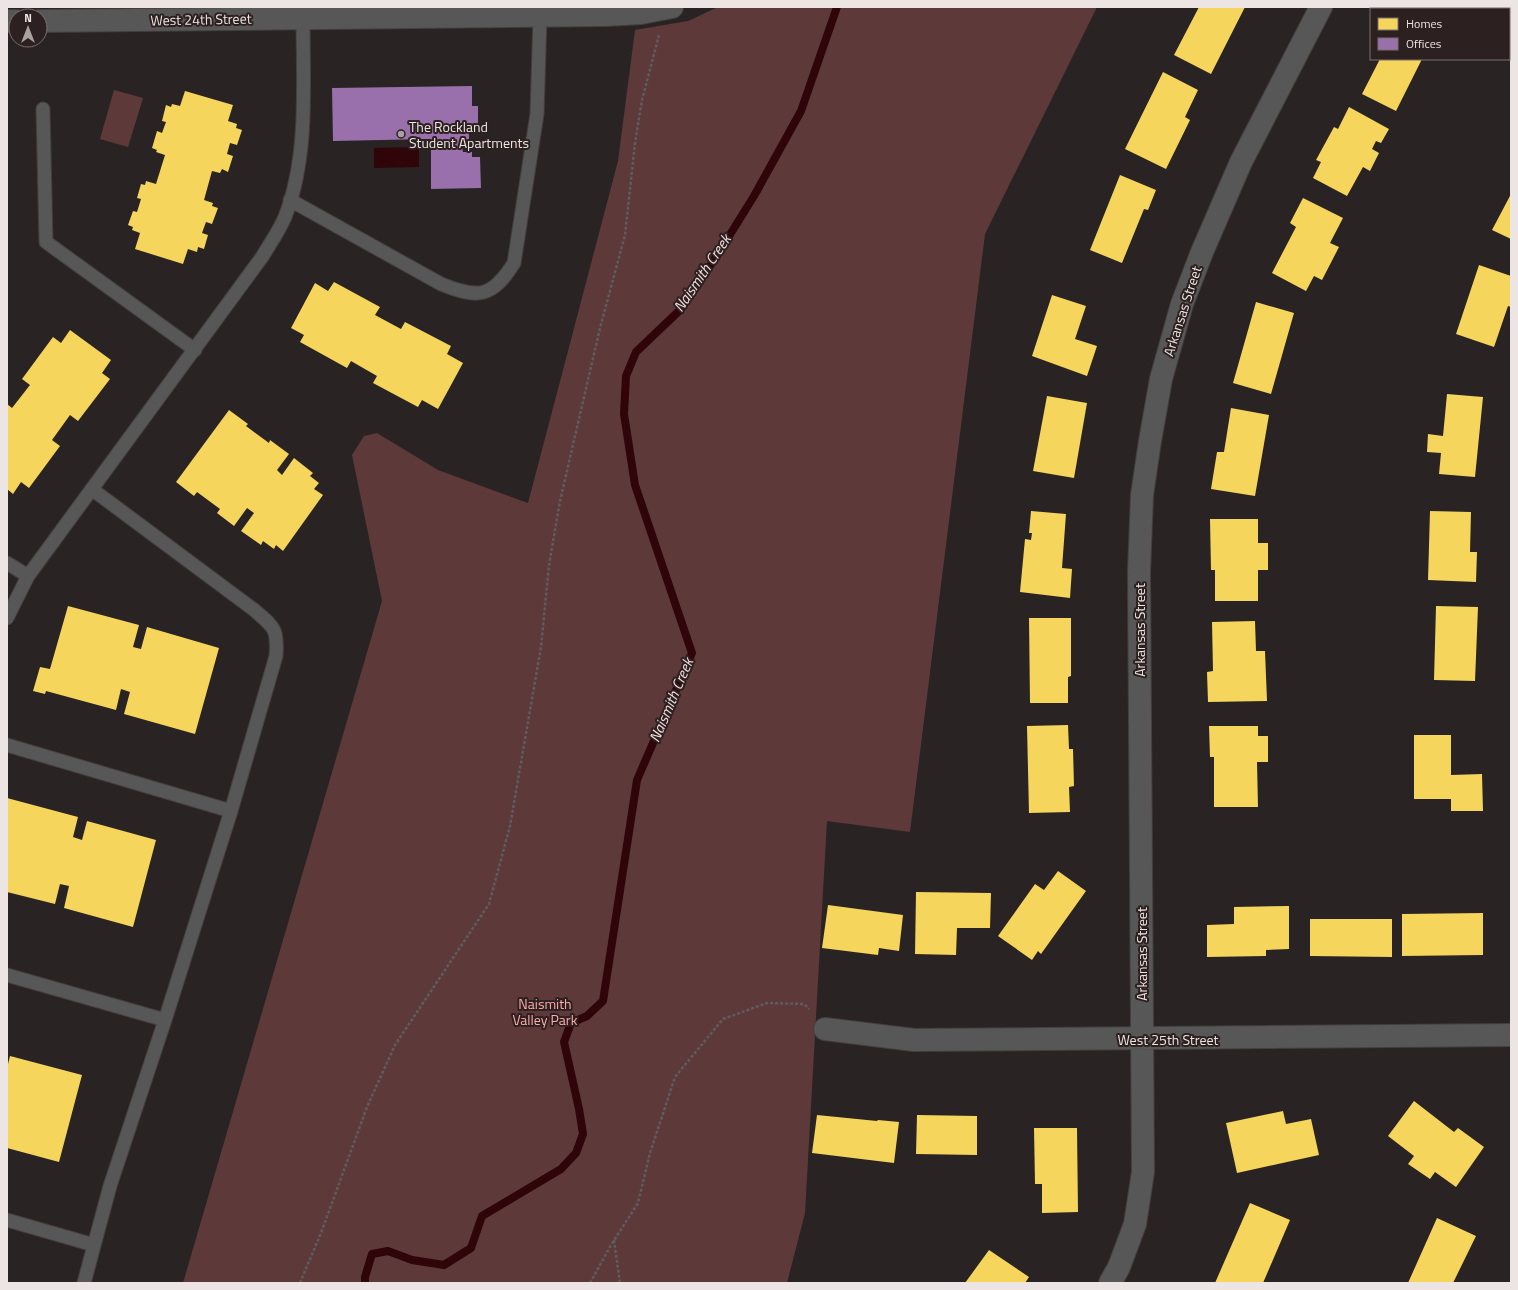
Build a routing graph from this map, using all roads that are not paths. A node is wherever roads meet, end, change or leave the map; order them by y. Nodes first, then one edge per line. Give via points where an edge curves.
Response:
1 (672, 7) edge
2 (1321, 7) edge
3 (90, 14) edge
4 (291, 14) edge
5 (540, 16) junction
6 (48, 20) edge
7 (43, 109) dead end
8 (290, 200) junction
9 (195, 350) junction
10 (92, 490) junction
11 (7, 563) edge
12 (28, 576) junction
13 (7, 618) edge
14 (7, 745) edge
15 (231, 811) junction
16 (7, 975) edge
17 (165, 1020) junction
18 (825, 1029) road end
19 (1511, 1035) edge
20 (1142, 1039) junction
21 (7, 1220) edge
22 (94, 1245) junction
23 (84, 1283) edge
24 (1110, 1283) edge

1 - 5 street, West 24th Street via 641,13
2 - 20 street, Arkansas Street via 1241,162 1202,252 1182,304 1161,379 1150,441 1142,495 1139,572
3 - 4 street, West 24th Street
3 - 6 street, West 24th Street
4 - 5 street, West 24th Street
4 - 8 lane via 303,112 298,173
5 - 8 lane via 537,114 514,263 503,280 487,292 462,293 441,284
7 - 9 lane via 46,242
8 - 9 lane via 284,218 262,257
9 - 10 lane
10 - 12 lane
10 - 15 lane via 253,609 269,623 278,636 276,656
11 - 12 lane
12 - 13 lane
14 - 15 lane
15 - 17 lane
16 - 17 lane
17 - 22 lane via 110,1186
18 - 20 street, West 25th Street via 914,1040
19 - 20 street, West 25th Street
20 - 24 street, Arkansas Street via 1143,1172 1135,1224 1119,1267
21 - 22 lane
22 - 23 lane

